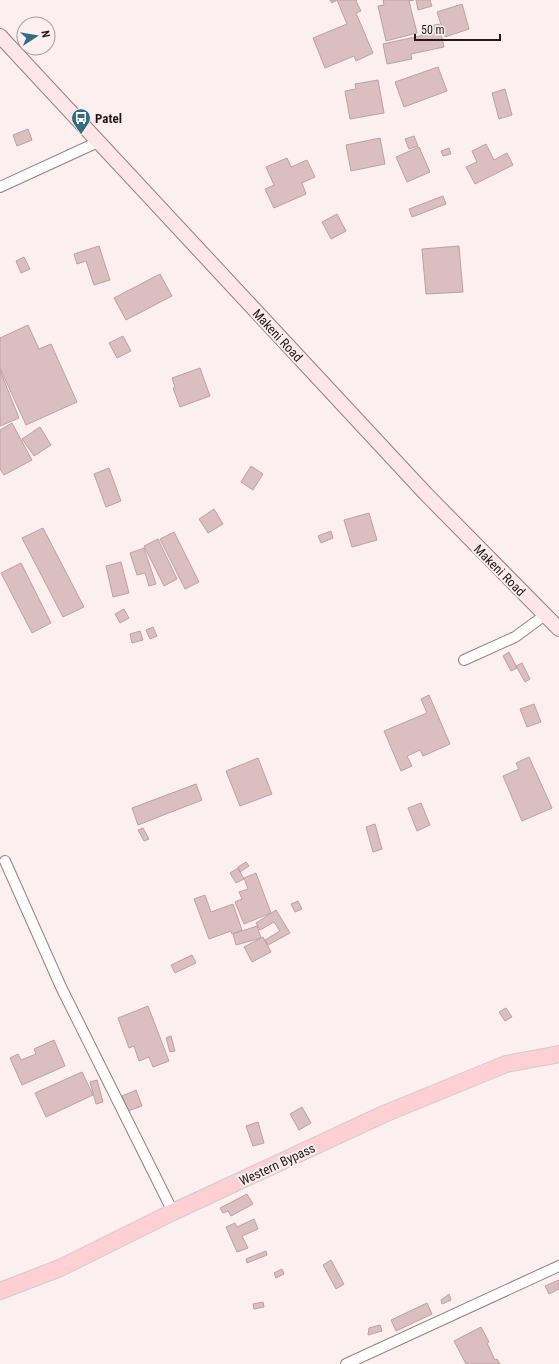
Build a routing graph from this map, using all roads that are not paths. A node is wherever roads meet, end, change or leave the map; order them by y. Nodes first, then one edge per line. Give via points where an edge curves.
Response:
1 (0, 36) edge
2 (98, 142) junction
3 (0, 187) edge
4 (545, 615) junction
5 (559, 629) edge
6 (464, 660) dead end
7 (5, 860) dead end
8 (559, 1054) edge
9 (173, 1212) junction
10 (559, 1266) edge
11 (0, 1291) edge
12 (346, 1364) edge

1 - 2 main road, Makeni Road
2 - 3 street
2 - 4 main road, Makeni Road via 421,488
4 - 5 main road, Makeni Road
4 - 6 street via 515,637
7 - 9 street via 61,987
8 - 9 main road, Western Bypass via 506,1064 384,1114
9 - 11 main road, Western Bypass via 60,1268
10 - 12 street

